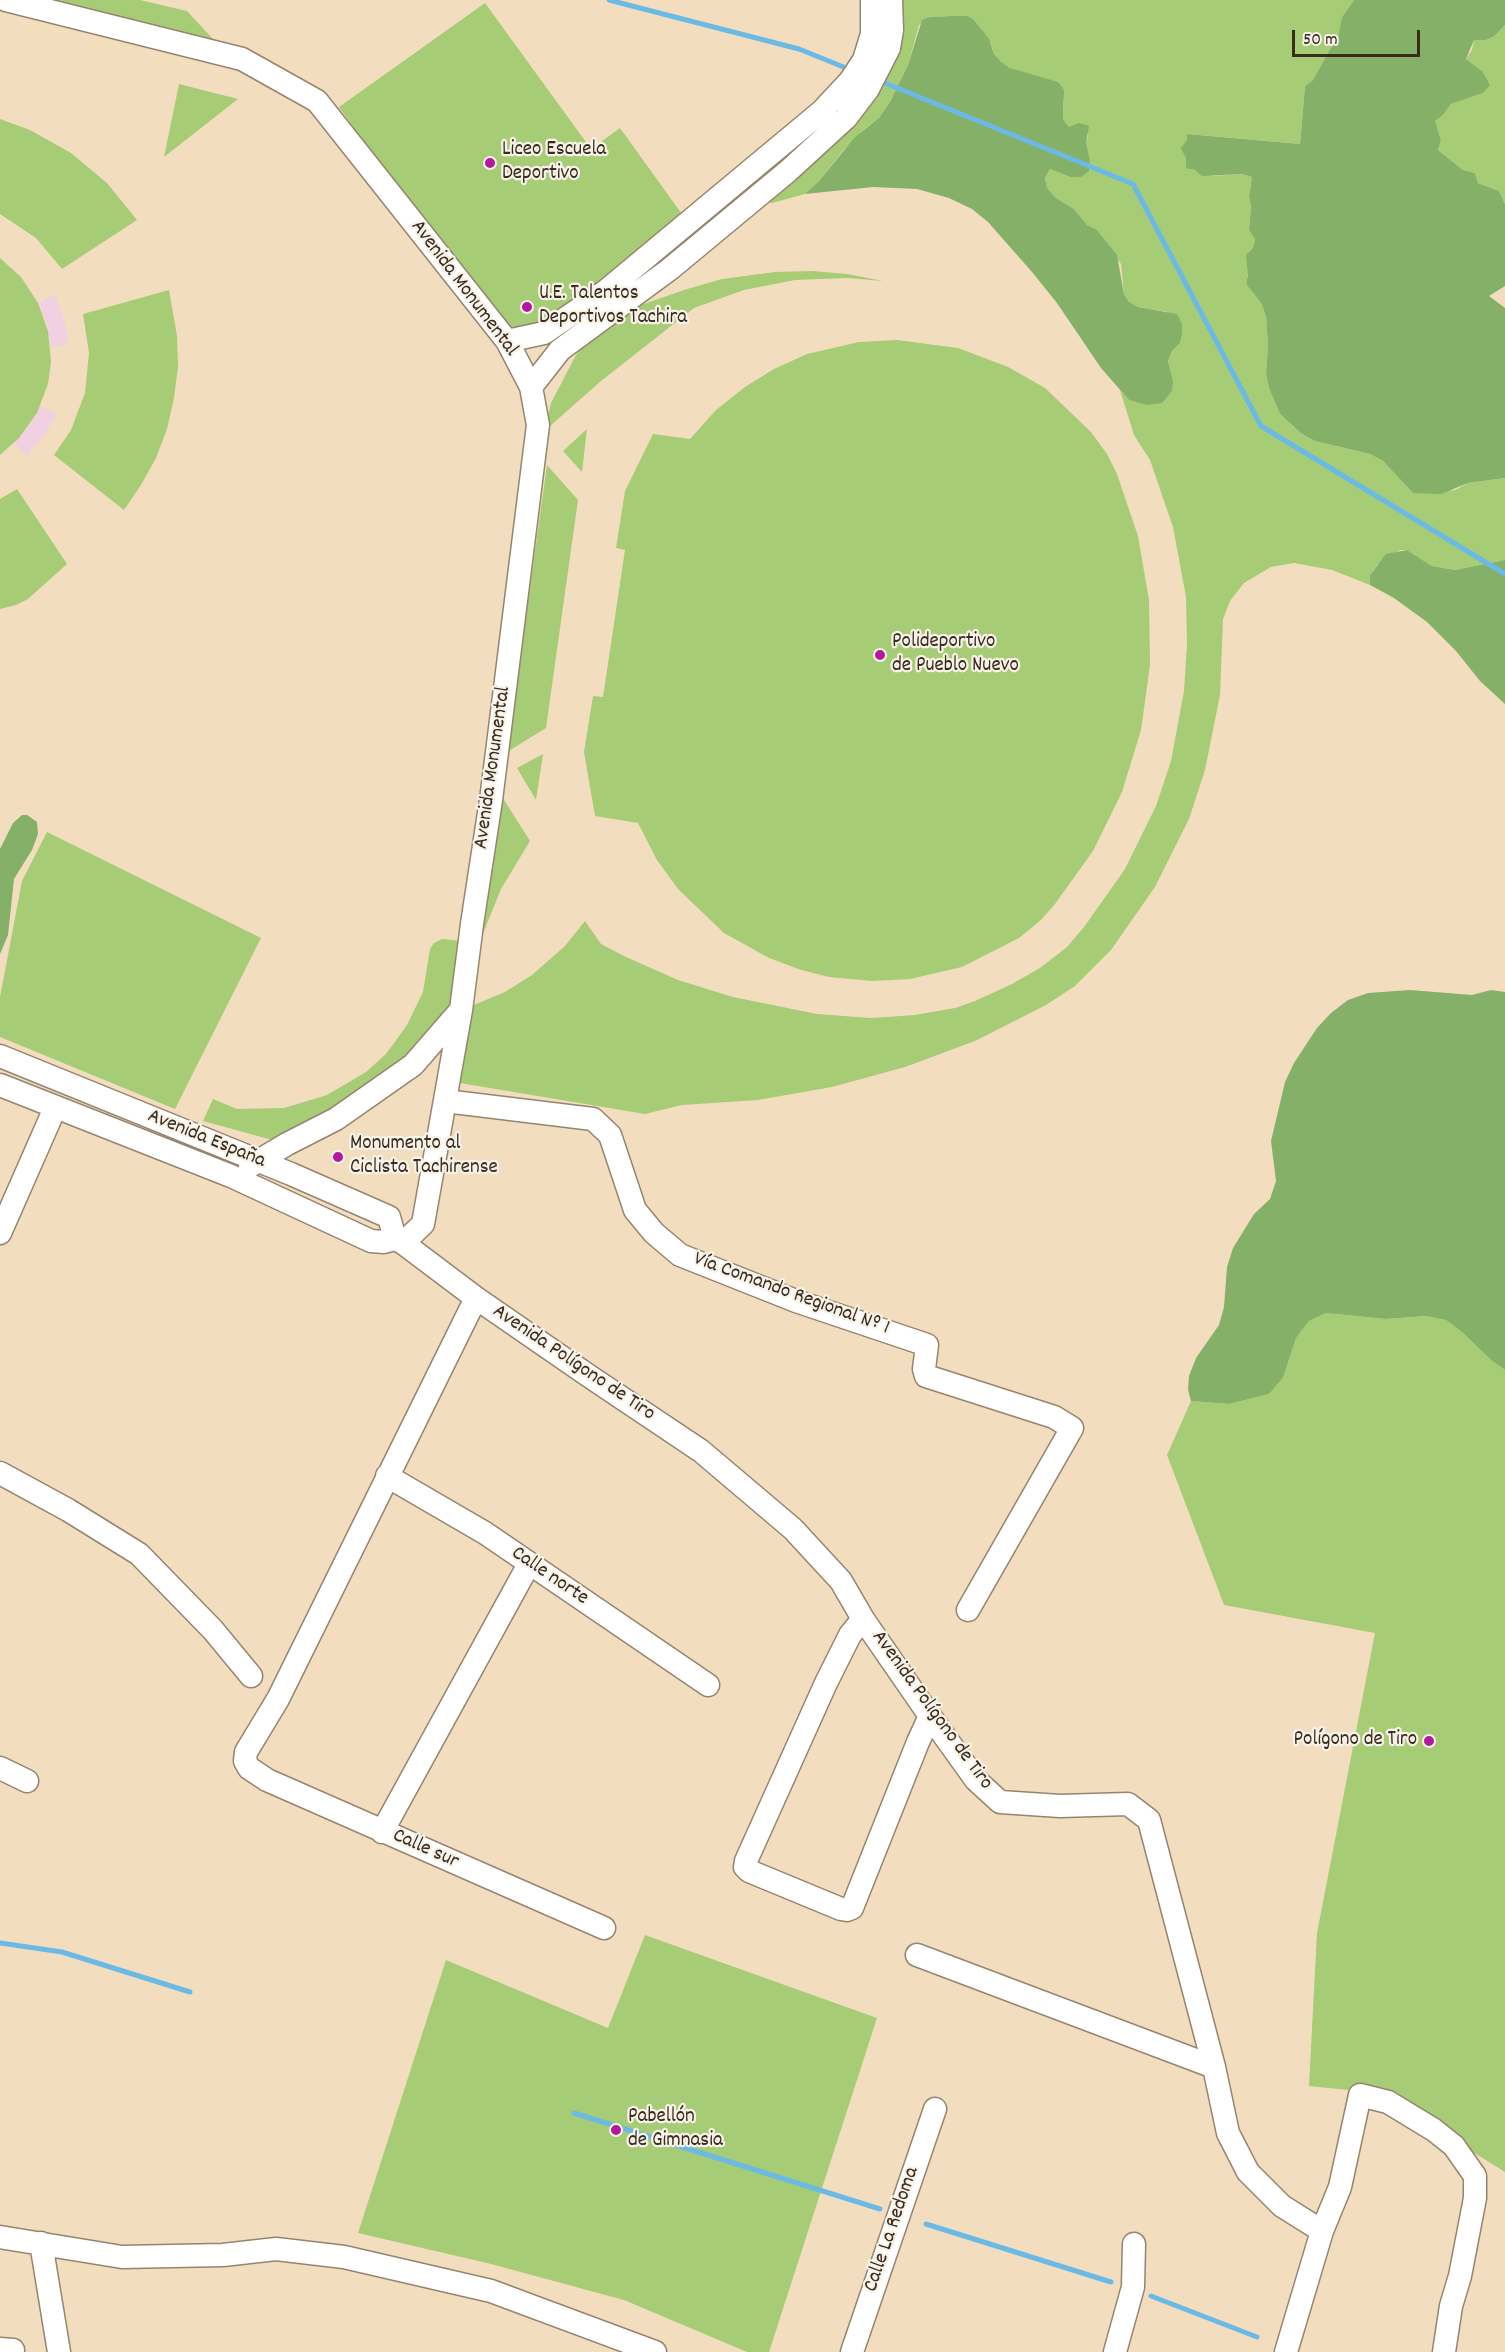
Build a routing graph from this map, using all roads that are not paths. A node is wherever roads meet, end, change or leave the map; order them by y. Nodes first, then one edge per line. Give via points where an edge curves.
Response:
1 (6, 0) edge
2 (872, 0) edge
3 (891, 0) edge
4 (872, 65) junction
5 (859, 85) junction
6 (690, 221) junction
7 (704, 239) junction
8 (507, 341) junction
9 (531, 387) junction
10 (461, 1010) junction
11 (0, 1056) edge
12 (0, 1085) edge
13 (445, 1101) junction
14 (55, 1108) junction
15 (258, 1161) junction
16 (231, 1176) junction
17 (0, 1233) edge
18 (399, 1241) junction
19 (476, 1298) junction
20 (0, 1473) edge
21 (387, 1476) junction
22 (530, 1564) junction
23 (968, 1610) dead end
24 (863, 1618) junction
25 (251, 1676) dead end
26 (708, 1685) dead end
27 (930, 1716) junction
28 (0, 1768) edge
29 (27, 1781) dead end
30 (382, 1832) junction
31 (604, 1928) dead end
32 (916, 1955) dead end
33 (1214, 2067) junction
34 (935, 2109) dead end
35 (1322, 2231) junction
36 (0, 2237) edge
37 (41, 2242) junction
38 (1134, 2244) dead end
39 (59, 2352) edge
40 (655, 2352) edge
41 (852, 2352) edge
42 (1115, 2352) edge
43 (1286, 2352) edge
44 (1444, 2352) edge

1 - 8 street, Avenida Monumental via 242,59 317,100
2 - 4 street
3 - 4 street via 889,48
4 - 5 street
5 - 6 street
5 - 7 street via 846,117 820,143
6 - 7 street
6 - 8 street via 607,290 544,333
7 - 9 street via 670,270 560,350
8 - 9 street, Avenida Monumental
9 - 10 street, Avenida Monumental via 538,425
10 - 13 street, Avenida Monumental
10 - 15 street via 413,1065 336,1119
11 - 15 street, Avenida España
12 - 14 street, Avenida España
13 - 18 street, Avenida Monumental via 423,1224
13 - 23 street, Vía Comando Regional Nº 1 via 593,1119 610,1136 635,1210 680,1255 796,1301 927,1345 926,1376 1054,1417 1072,1428
14 - 16 street, Avenida España
14 - 17 street
15 - 16 street
15 - 18 street, Avenida España via 389,1216
16 - 18 street, Avenida España via 371,1241
18 - 19 street, Avenida Polígono de Tiro
19 - 21 street
19 - 24 street, Avenida Polígono de Tiro via 701,1450 823,1559
20 - 25 street via 139,1554 213,1630
21 - 22 street, Calle norte
21 - 30 street, Calle sur via 278,1699 246,1752 245,1761 267,1780
22 - 26 street, Calle norte
22 - 30 street
24 - 27 street, Avenida Polígono de Tiro
24 - 27 street via 850,1635 821,1693 745,1867 841,1909 852,1908
27 - 33 street, Avenida Polígono de Tiro via 976,1780 1000,1802 1060,1806 1128,1804 1149,1820
28 - 29 street
30 - 31 street, Calle sur
32 - 33 street
33 - 35 street, Avenida Polígono de Tiro via 1228,2133 1248,2172 1282,2206
34 - 41 street, Calle La Redoma
35 - 43 street
35 - 44 street via 1340,2187 1360,2095 1388,2102 1454,2146 1475,2176 1475,2198
36 - 37 street
37 - 39 street
37 - 40 street via 122,2257 223,2255 276,2249 345,2256 491,2291
38 - 42 street via 1133,2287

